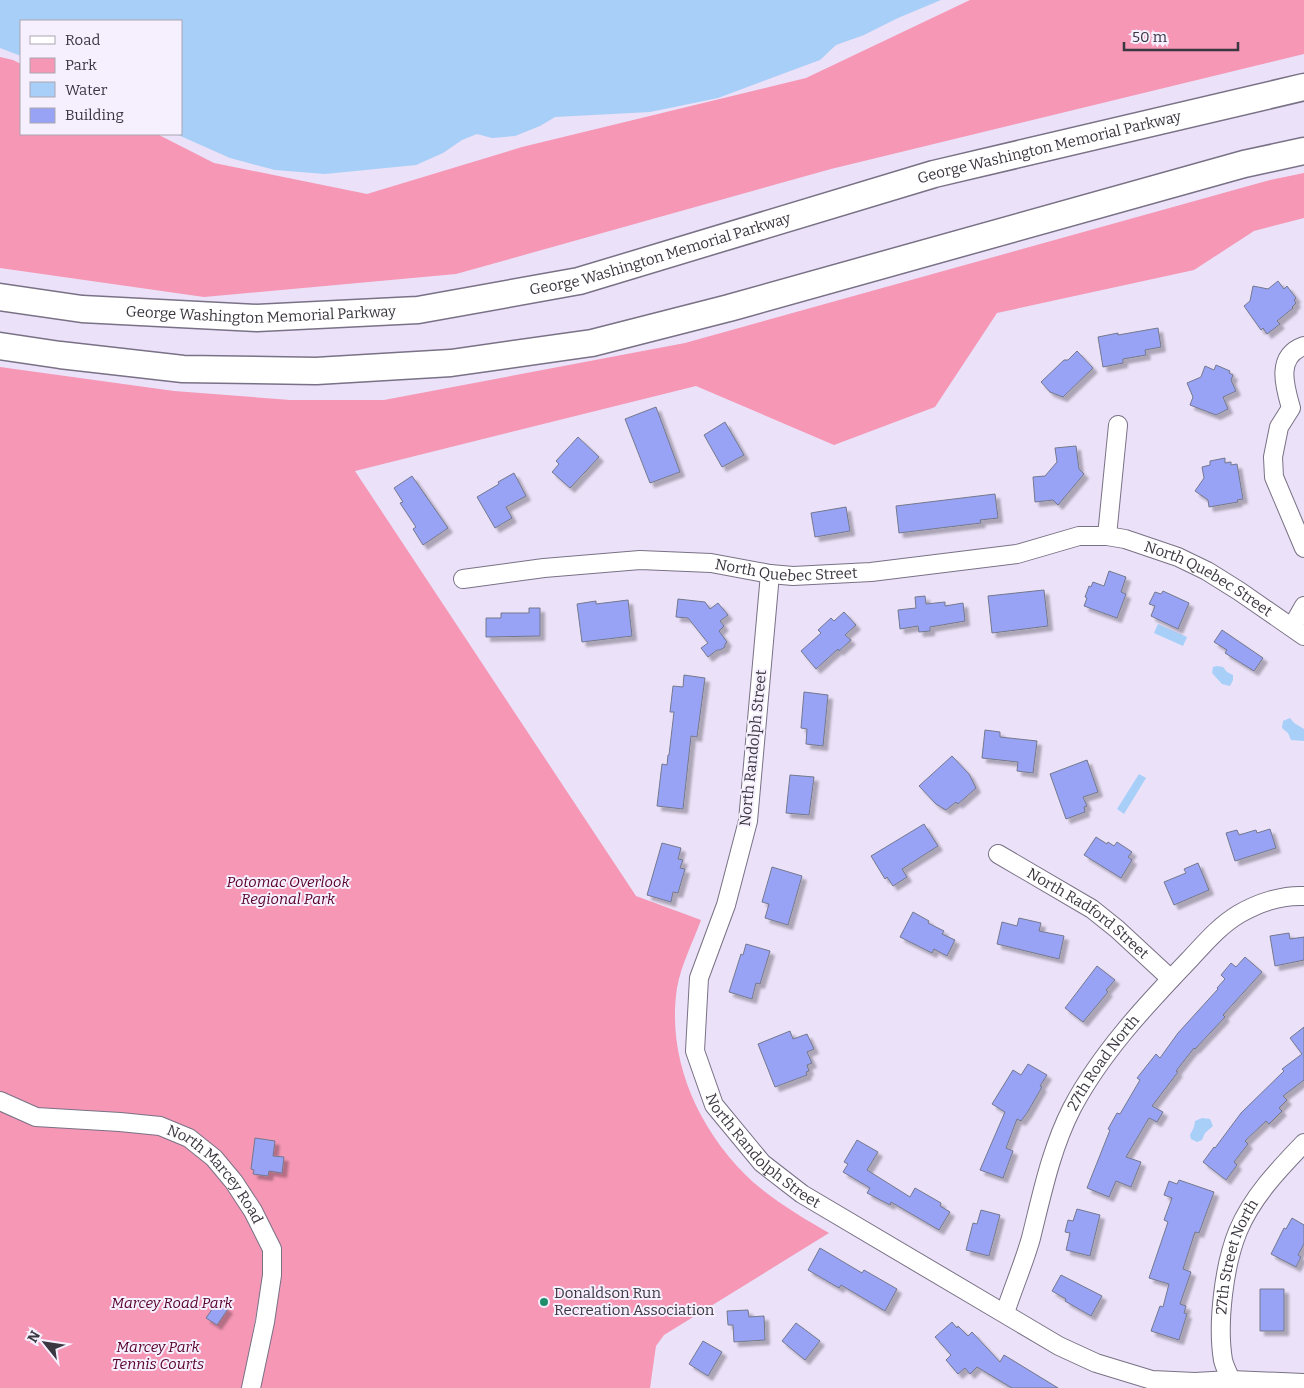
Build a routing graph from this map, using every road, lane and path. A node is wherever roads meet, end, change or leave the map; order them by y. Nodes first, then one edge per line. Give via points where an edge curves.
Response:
1 (1304, 87) edge
2 (1304, 151) edge
3 (0, 297) edge
4 (0, 346) edge
5 (1304, 346) edge
6 (1297, 409) edge
7 (1118, 425) dead end
8 (1107, 536) junction
9 (1304, 548) edge
10 (770, 574) junction
11 (463, 579) dead end
12 (1304, 606) edge
13 (1298, 632) edge
14 (998, 854) dead end
15 (1304, 896) edge
16 (1171, 979) junction
17 (0, 1101) edge
18 (1304, 1143) edge
19 (1005, 1313) junction
20 (1304, 1382) edge
21 (1233, 1384) edge
22 (251, 1388) edge

1 - 3 highway, George Washington Memorial Parkway via 934,174 579,280 418,310 258,318 82,309
2 - 4 highway via 1244,164 729,308 592,343 451,363 316,371 183,369
5 - 6 street via 1289,357 1285,367 1284,377
6 - 9 street via 1279,427 1273,456 1274,477
7 - 8 street
8 - 10 street, North Quebec Street via 1079,536 1017,554 871,572
8 - 13 street, North Quebec Street via 1178,557 1231,586
10 - 11 street, North Quebec Street via 711,563 640,560
10 - 19 street, North Randolph Street via 748,821 726,905 698,978 695,1051 714,1105 762,1163 802,1194
12 - 13 street
14 - 16 street, North Radford Street via 1092,909
15 - 16 street, 27th Road North via 1280,898 1239,914 1219,928
16 - 19 street, 27th Road North via 1100,1064 1073,1108 1044,1183 1030,1240
17 - 22 street, North Marcey Road via 36,1117 160,1126 189,1138 214,1158 253,1211 272,1249 265,1322
18 - 21 street, 27th Street North via 1274,1175 1238,1231 1224,1284 1221,1328 1224,1360
19 - 21 street, North Randolph Street via 1059,1346 1128,1373 1160,1380
20 - 21 street, North Randolph Street

